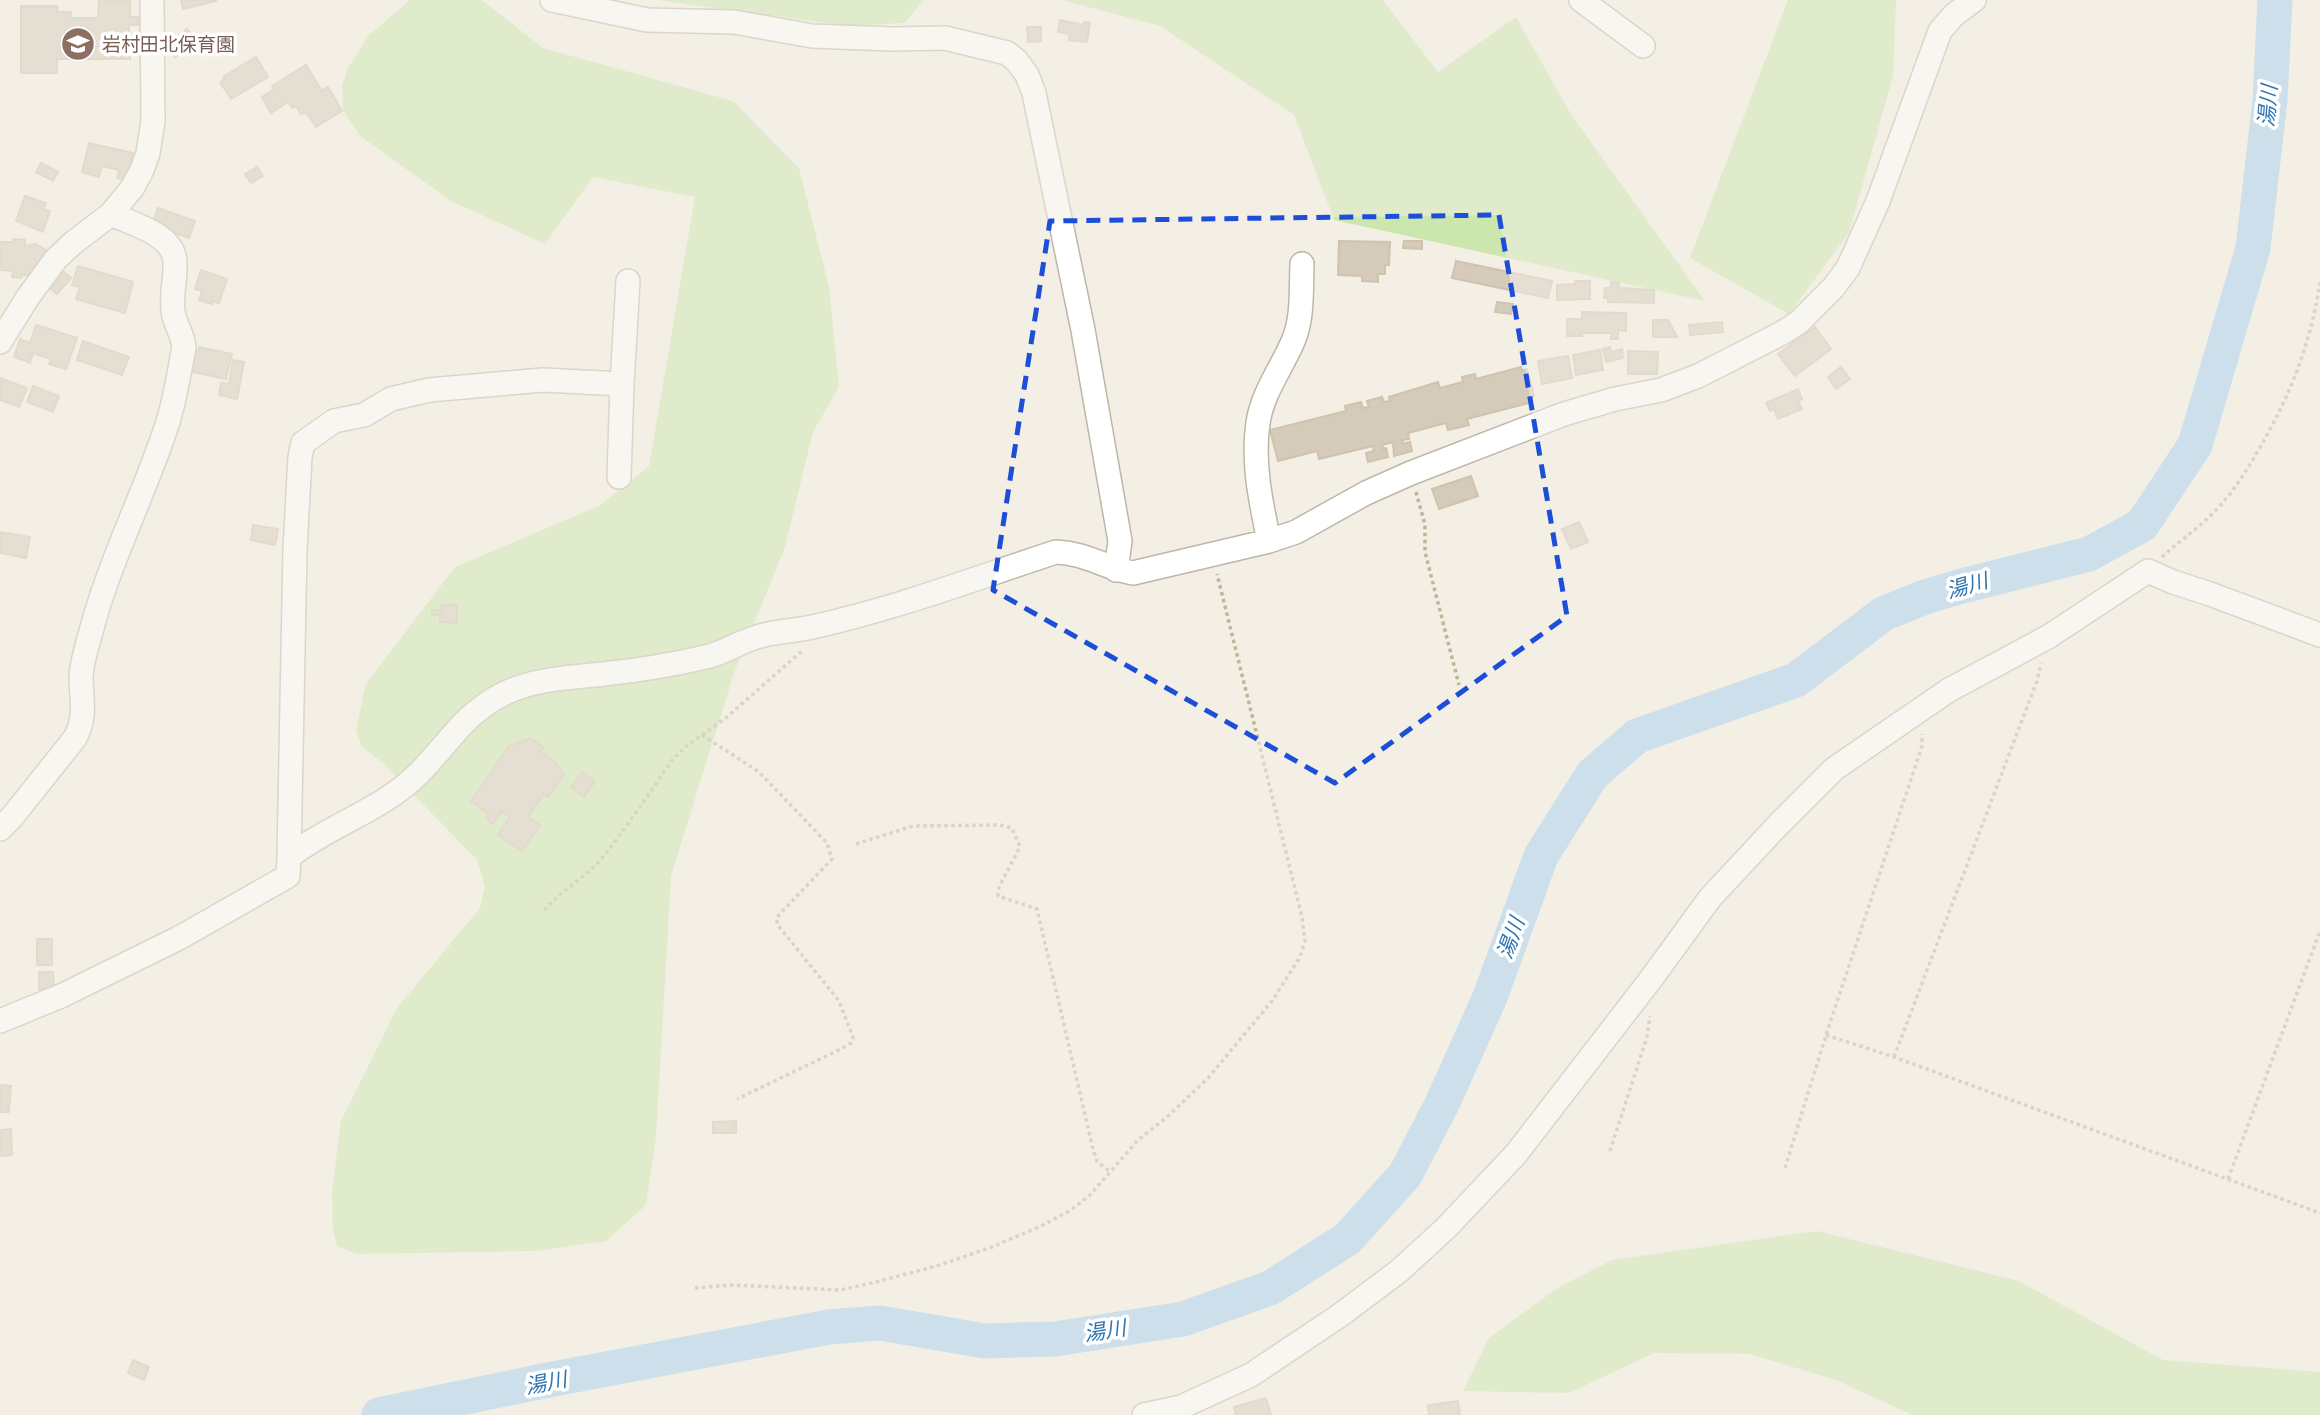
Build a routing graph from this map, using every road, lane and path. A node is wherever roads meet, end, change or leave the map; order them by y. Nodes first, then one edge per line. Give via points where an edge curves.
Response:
1 (152, 0) edge
2 (552, 0) edge
3 (1581, 0) edge
4 (1974, 0) edge
5 (1643, 47) dead end
6 (111, 214) junction
7 (1302, 264) dead end
8 (628, 281) dead end
9 (2320, 282) edge
10 (0, 342) edge
11 (622, 384) junction
12 (1411, 473) junction
13 (619, 477) dead end
14 (1269, 541) junction
15 (1212, 555) junction
16 (1116, 570) junction
17 (2148, 570) junction
18 (812, 627) junction
19 (2320, 635) edge
20 (2048, 637) junction
21 (1459, 685) dead end
22 (1916, 712) junction
23 (702, 735) junction
24 (0, 829) edge
25 (856, 844) dead end
26 (289, 858) junction
27 (544, 910) dead end
28 (2320, 931) edge
29 (1650, 1013) dead end
30 (0, 1021) edge
31 (1826, 1035) junction
32 (1894, 1057) junction
33 (737, 1099) dead end
34 (1610, 1150) dead end
35 (1785, 1168) dead end
36 (1111, 1172) junction
37 (2228, 1179) junction
38 (2320, 1213) edge
39 (695, 1288) dead end
40 (1144, 1415) edge

1 - 6 street via 152,135 142,170
2 - 16 street via 647,20 734,22 812,36 944,38 1007,53 1017,61 1034,93 1083,330 1120,541
3 - 5 street
4 - 12 street via 1940,31 1878,201 1848,268 1799,322 1698,376 1564,414
6 - 10 street via 57,259
6 - 24 street via 151,233 173,252 173,312 184,347 169,421 102,594 84,658 82,724
7 - 14 street via 1298,328 1258,422 1259,496
8 - 11 street
9 - 17 path via 2308,343 2291,388 2247,470 2216,510
11 - 13 street
11 - 26 street via 543,380 429,390 391,399 364,415 334,421 303,443 295,550
12 - 14 street via 1296,532
12 - 21 path via 1425,525 1425,552
14 - 15 street
15 - 16 street via 1133,573
15 - 36 path via 1303,917 1305,942 1264,1011 1208,1078 1138,1140
16 - 18 street via 1076,553 1056,552
17 - 19 street
17 - 20 street
18 - 23 path via 813,637 806,648
18 - 26 street via 759,636 709,657 556,677 502,695 473,714 408,783
20 - 22 street
20 - 32 path via 2037,681
22 - 31 path via 1923,728 1922,746
22 - 40 street via 1834,769 1710,898 1516,1154 1399,1271 1251,1375 1181,1407
23 - 27 path via 673,759 601,859
23 - 33 path via 759,772 827,843 832,859 777,917 777,924 839,1001 853,1037 842,1049
25 - 36 path via 913,826 1012,828 1020,847 998,896 1037,909 1093,1149 1097,1162
26 - 30 street via 288,876 189,932
28 - 37 path
29 - 34 path via 1647,1037
31 - 32 path
31 - 35 path
32 - 37 path
36 - 39 path via 1080,1202 1043,1225 940,1265 839,1290
37 - 38 path

